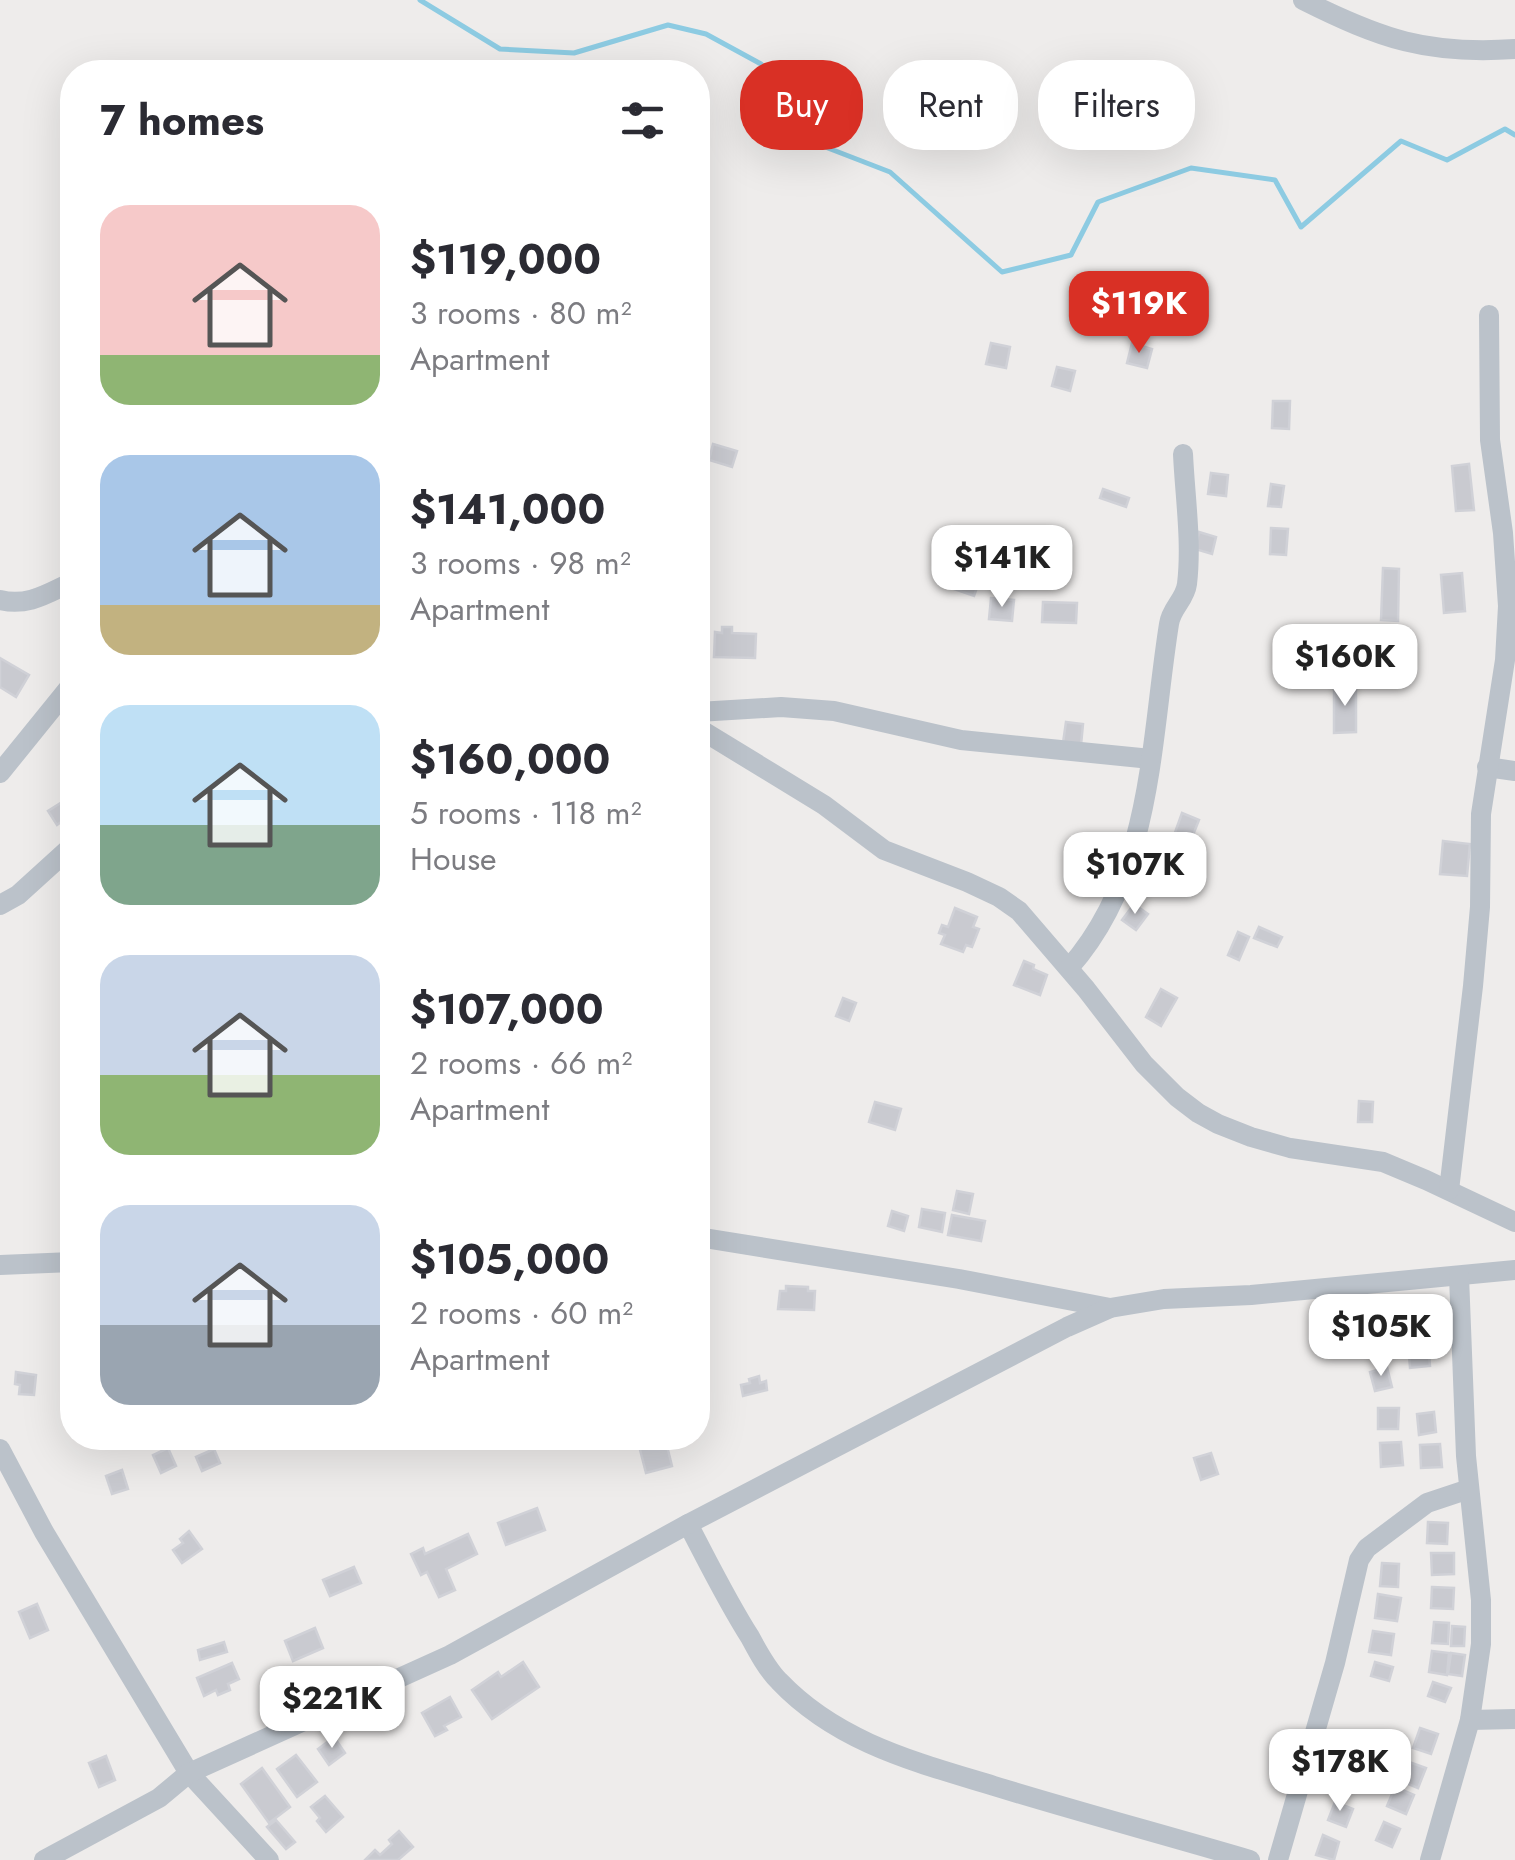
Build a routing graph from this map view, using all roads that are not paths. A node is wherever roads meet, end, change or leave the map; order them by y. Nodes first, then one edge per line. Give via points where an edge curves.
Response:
1 (1304, 0) edge
2 (1515, 49) edge
3 (1488, 315) dead end
4 (1183, 454) dead end
5 (60, 588) edge
6 (0, 600) edge
7 (60, 699) edge
8 (710, 711) edge
9 (710, 735) edge
10 (1150, 759) junction
11 (1487, 766) junction
12 (1515, 771) edge
13 (0, 773) edge
14 (60, 857) edge
15 (0, 904) edge
16 (1069, 968) junction
17 (1449, 1190) junction
18 (1515, 1222) edge
19 (710, 1239) edge
20 (60, 1262) edge
21 (0, 1264) edge
22 (1515, 1270) edge
23 (1459, 1276) junction
24 (1110, 1308) junction
25 (0, 1448) edge
26 (1470, 1489) junction
27 (688, 1524) junction
28 (1515, 1719) edge
29 (1470, 1720) junction
30 (189, 1773) junction
31 (44, 1860) edge
32 (268, 1860) edge
33 (1250, 1860) edge
34 (1278, 1860) edge
35 (1430, 1860) edge

1 - 2 street via 1355,26 1428,48
3 - 11 street via 1490,440 1508,606
4 - 10 street via 1187,582 1170,616
5 - 6 street via 22,603
7 - 13 street
8 - 10 street via 834,711 961,740
9 - 16 street via 884,850 1000,897
10 - 16 street via 1122,884 1090,945
11 - 12 street
11 - 17 street via 1473,986
14 - 15 street
16 - 17 street via 1144,1064 1198,1113 1290,1148 1383,1162
17 - 18 street
19 - 24 street
20 - 21 street
22 - 23 street
23 - 24 street
23 - 26 street
24 - 27 street
25 - 30 street
26 - 29 street via 1481,1644
26 - 34 street via 1415,1511 1359,1560
27 - 30 street via 450,1655
27 - 33 street via 776,1678 833,1726 967,1778
28 - 29 street
29 - 35 street
30 - 31 street via 160,1798
30 - 32 street

